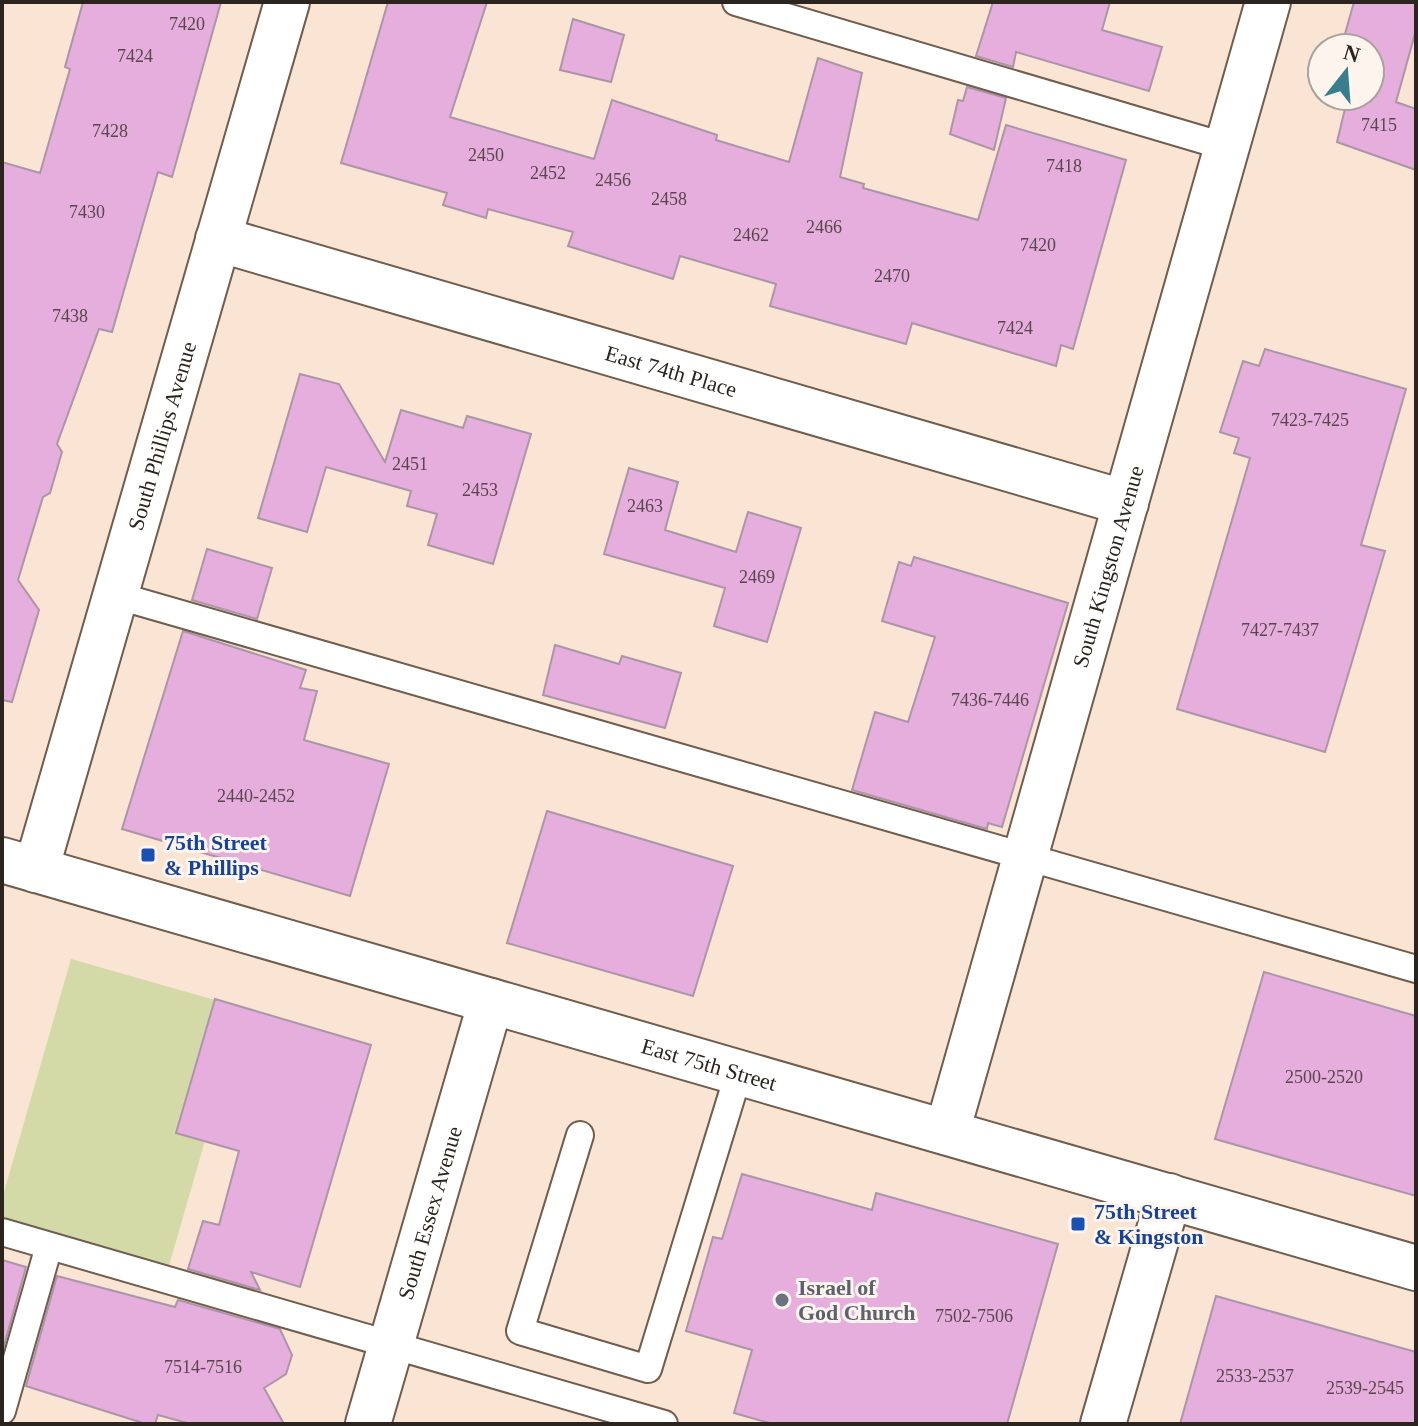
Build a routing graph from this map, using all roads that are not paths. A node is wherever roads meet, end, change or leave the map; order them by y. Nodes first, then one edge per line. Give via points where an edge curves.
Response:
1 (287, 2) edge
2 (736, 2) edge
3 (1268, 2) edge
4 (1227, 147) junction
5 (218, 239) junction
6 (1126, 503) junction
7 (115, 595) junction
8 (1028, 857) junction
9 (19, 865) edge
10 (1416, 969) edge
11 (491, 1001) junction
12 (739, 1072) junction
13 (947, 1132) junction
14 (580, 1135) dead end
15 (1169, 1196) junction
16 (2, 1232) edge
17 (49, 1246) junction
18 (1416, 1268) edge
19 (391, 1345) junction
20 (2, 1411) edge
21 (368, 1424) edge
22 (664, 1424) edge
23 (1103, 1424) edge

1 - 5 street, South Phillips Avenue
2 - 4 lane
3 - 4 street, South Kingston Avenue
4 - 6 street, South Kingston Avenue
5 - 6 street, East 74th Place
5 - 7 street, South Phillips Avenue
6 - 8 street, South Kingston Avenue
7 - 8 lane
7 - 9 street, South Phillips Avenue
8 - 10 lane
8 - 13 street, South Kingston Avenue
9 - 11 street, East 75th Street
11 - 12 street, East 75th Street
11 - 19 street, South Essex Avenue
12 - 13 street, East 75th Street
12 - 14 lane via 648,1369 520,1331
13 - 15 street, East 75th Street
15 - 18 street, East 75th Street
15 - 23 street
16 - 17 lane
17 - 19 lane
17 - 20 lane
19 - 21 street, South Essex Avenue
19 - 22 lane

